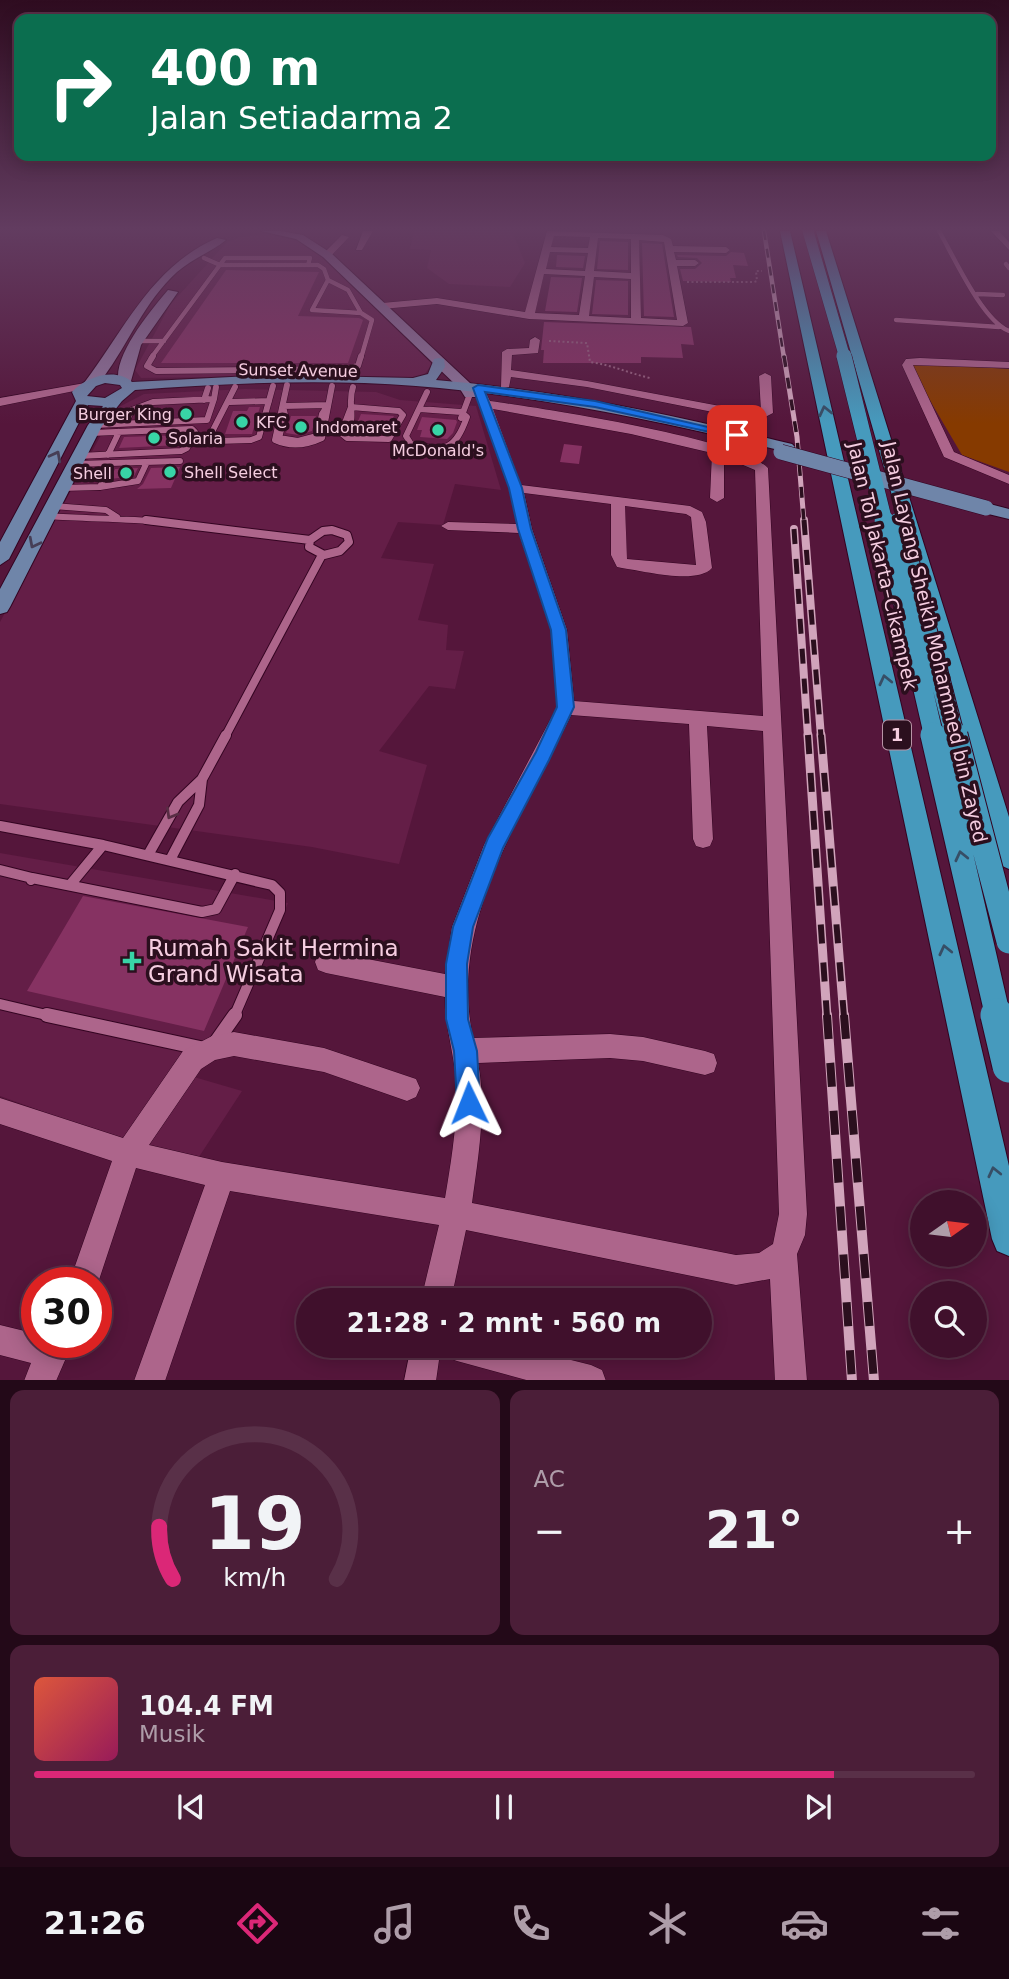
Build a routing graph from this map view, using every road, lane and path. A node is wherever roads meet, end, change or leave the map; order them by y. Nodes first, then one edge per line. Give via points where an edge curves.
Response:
1 (152, 295) edge
2 (171, 295) edge
3 (198, 295) edge
4 (319, 295) edge
5 (351, 295) edge
6 (371, 295) edge
7 (534, 295) edge
8 (587, 295) edge
9 (635, 295) edge
10 (679, 295) edge
11 (799, 295) edge
12 (827, 295) edge
13 (838, 295) edge
14 (843, 295) edge
15 (978, 295) edge
16 (386, 309) junction
17 (137, 312) junction
18 (156, 312) junction
19 (361, 313) junction
20 (370, 316) junction
21 (529, 316) junction
22 (584, 318) junction
23 (896, 320) dead end
24 (636, 322) junction
25 (999, 327) junction
26 (1009, 331) edge
27 (535, 340) joint
28 (139, 341) junction
29 (164, 341) junction
30 (439, 362) junction
31 (1009, 365) edge
32 (104, 369) junction
33 (506, 373) junction
34 (765, 376) dead end
35 (650, 378) dead end
36 (414, 382) junction
37 (124, 385) junction
38 (280, 386) junction
39 (332, 386) junction
40 (235, 387) junction
41 (353, 387) junction
42 (427, 391) junction
43 (504, 391) junction
44 (85, 392) junction
45 (211, 393) junction
46 (476, 394) junction
47 (0, 401) edge
48 (269, 401) junction
49 (229, 404) junction
50 (328, 405) junction
51 (283, 406) junction
52 (0, 407) edge
53 (351, 407) junction
54 (419, 409) junction
55 (461, 412) junction
56 (95, 426) junction
57 (119, 432) junction
58 (784, 449) junction
59 (718, 452) junction
60 (108, 454) junction
61 (77, 460) junction
62 (180, 461) dead end
63 (147, 462) junction
64 (111, 463) junction
65 (1009, 480) edge
66 (100, 487) junction
67 (62, 488) junction
68 (516, 488) junction
69 (717, 498) dead end
70 (618, 500) junction
71 (986, 505) junction
72 (1009, 507) edge
73 (50, 511) junction
74 (25, 513) junction
75 (1009, 514) edge
76 (448, 526) dead end
77 (525, 529) junction
78 (310, 540) junction
79 (322, 555) junction
80 (0, 559) edge
81 (0, 607) edge
82 (566, 707) junction
83 (698, 717) junction
84 (772, 723) junction
85 (202, 779) junction
86 (1, 826) edge
87 (703, 839) dead end
88 (103, 845) junction
89 (148, 855) junction
90 (1009, 857) edge
91 (170, 860) junction
92 (0, 870) edge
93 (235, 874) junction
94 (70, 885) junction
95 (1009, 941) edge
96 (326, 962) dead end
97 (457, 988) junction
98 (0, 1004) edge
99 (466, 1051) junction
100 (705, 1063) dead end
101 (1009, 1066) edge
102 (407, 1088) dead end
103 (0, 1111) edge
104 (128, 1153) junction
105 (222, 1175) junction
106 (456, 1214) junction
107 (1009, 1239) edge
108 (783, 1254) junction
109 (89, 1267) edge
110 (439, 1288) edge
111 (0, 1340) edge
112 (21, 1345) edge
113 (50, 1358) edge
114 (424, 1358) edge
115 (501, 1358) edge
116 (578, 1379) edge
117 (39, 1380) edge
118 (149, 1380) edge
119 (420, 1380) edge
120 (791, 1380) edge

1 - 17 main road
2 - 18 main road
3 - 29 lane
4 - 19 lane via 313,312
5 - 19 lane
6 - 16 main road
7 - 21 street
8 - 22 street
9 - 24 street
10 - 24 street via 683,323
107 -> 11 highway, Jalan Tol Jakarta–Cikampek / 1
101 -> 12 highway, Jalan Layang Sheikh Mohammed bin Zayed / 1, bridge via 856,397
13 - 95 highway, Jalan Layang Sheikh Mohammed bin Zayed, bridge
14 - 90 highway, Jalan Tol Jakarta–Cikampek
15 - 25 lane
16 - 20 lane
16 - 21 street via 407,302 437,302
16 - 30 main road
17 - 18 main road
17 - 32 main road
18 - 28 main road
19 - 20 lane
20 - 29 lane via 360,362 347,369 150,369 148,362
21 - 22 street
22 - 24 street
23 - 25 lane
25 - 26 lane
27 - 33 street via 534,351 508,352
27 - 35 path via 587,343 590,362
28 - 29 lane
28 - 37 main road
30 - 36 main road via 435,375
30 - 46 main road
31 - 65 street via 920,361 907,365 949,454
32 - 37 main road
32 - 44 main road
33 - 34 street via 758,417 767,414
33 - 43 street
36 - 37 main road, Sunset Avenue via 270,379
36 - 46 main road, Sunset Avenue
37 - 44 main road via 105,379
37 - 44 main road via 101,403
37 - 45 main road, Sunset Avenue
37 - 56 main road
38 - 39 main road, Sunset Avenue
38 - 40 main road, Sunset Avenue
38 - 48 lane
38 - 51 lane
39 - 41 main road, Sunset Avenue
39 - 50 lane
40 - 45 main road, Sunset Avenue
40 - 49 lane
41 - 42 main road, Sunset Avenue
41 - 53 lane
42 - 46 main road, Sunset Avenue
42 - 54 lane
43 - 46 main road
43 - 58 main road via 688,422
44 - 47 street
44 - 52 street
74 -> 44 main road
45 - 56 lane via 153,402 132,410 125,419
45 - 56 lane via 211,416 206,419
46 - 55 lane
46 - 58 main road via 627,416
46 - 59 street
46 - 68 street
48 - 49 lane
48 - 49 lane via 250,437 219,436
50 - 51 lane
50 - 51 lane via 317,436 286,440 279,438
53 - 53 lane via 341,433 347,438 389,439 402,413
54 - 55 lane
54 - 55 lane via 407,436 415,445 440,447 458,441 467,417
56 - 57 lane
56 - 61 main road
57 - 60 lane
57 - 60 lane via 195,432 185,450
58 - 71 main road, bridge
59 - 69 street
59 - 84 street via 761,468
60 - 61 lane
61 - 64 lane
61 - 67 main road
62 - 63 lane
63 - 64 lane
63 - 66 lane via 138,481
64 - 66 lane
66 - 67 lane
67 - 73 main road
68 - 70 street
68 - 77 street
70 - 70 street via 693,511 699,523 704,568 694,572 622,563
71 - 72 main road
71 - 75 main road
73 - 74 main road
73 - 78 lane via 96,520 117,517
73 -> 81 main road
74 - 80 main road
76 - 77 street
77 - 82 street via 559,630
78 - 79 lane via 313,552
78 - 79 lane via 327,530 347,535 344,549
79 - 85 lane
82 - 83 street
82 - 97 street via 475,891 463,927
83 - 84 street
83 - 87 street
84 - 108 street via 793,1214
85 -> 89 lane via 178,802
85 - 91 lane via 200,805
86 - 88 lane
88 - 89 lane
88 - 94 lane
89 - 91 lane
91 - 93 lane
92 - 94 lane
93 - 94 lane via 216,909 202,912
93 - 98 lane via 277,887 280,910 234,1017 216,1042 195,1049
96 - 97 street
97 - 99 street via 457,1019
99 - 100 street via 610,1046
99 - 106 street via 469,1103
102 - 104 street via 324,1060 222,1045 192,1059
103 - 104 street
104 - 105 street
104 - 109 street
105 - 106 street
105 - 118 street
106 - 108 street via 736,1269 764,1267
106 - 110 street
108 - 120 street
111 - 112 street
113 - 117 street
114 - 119 street
115 - 116 street

